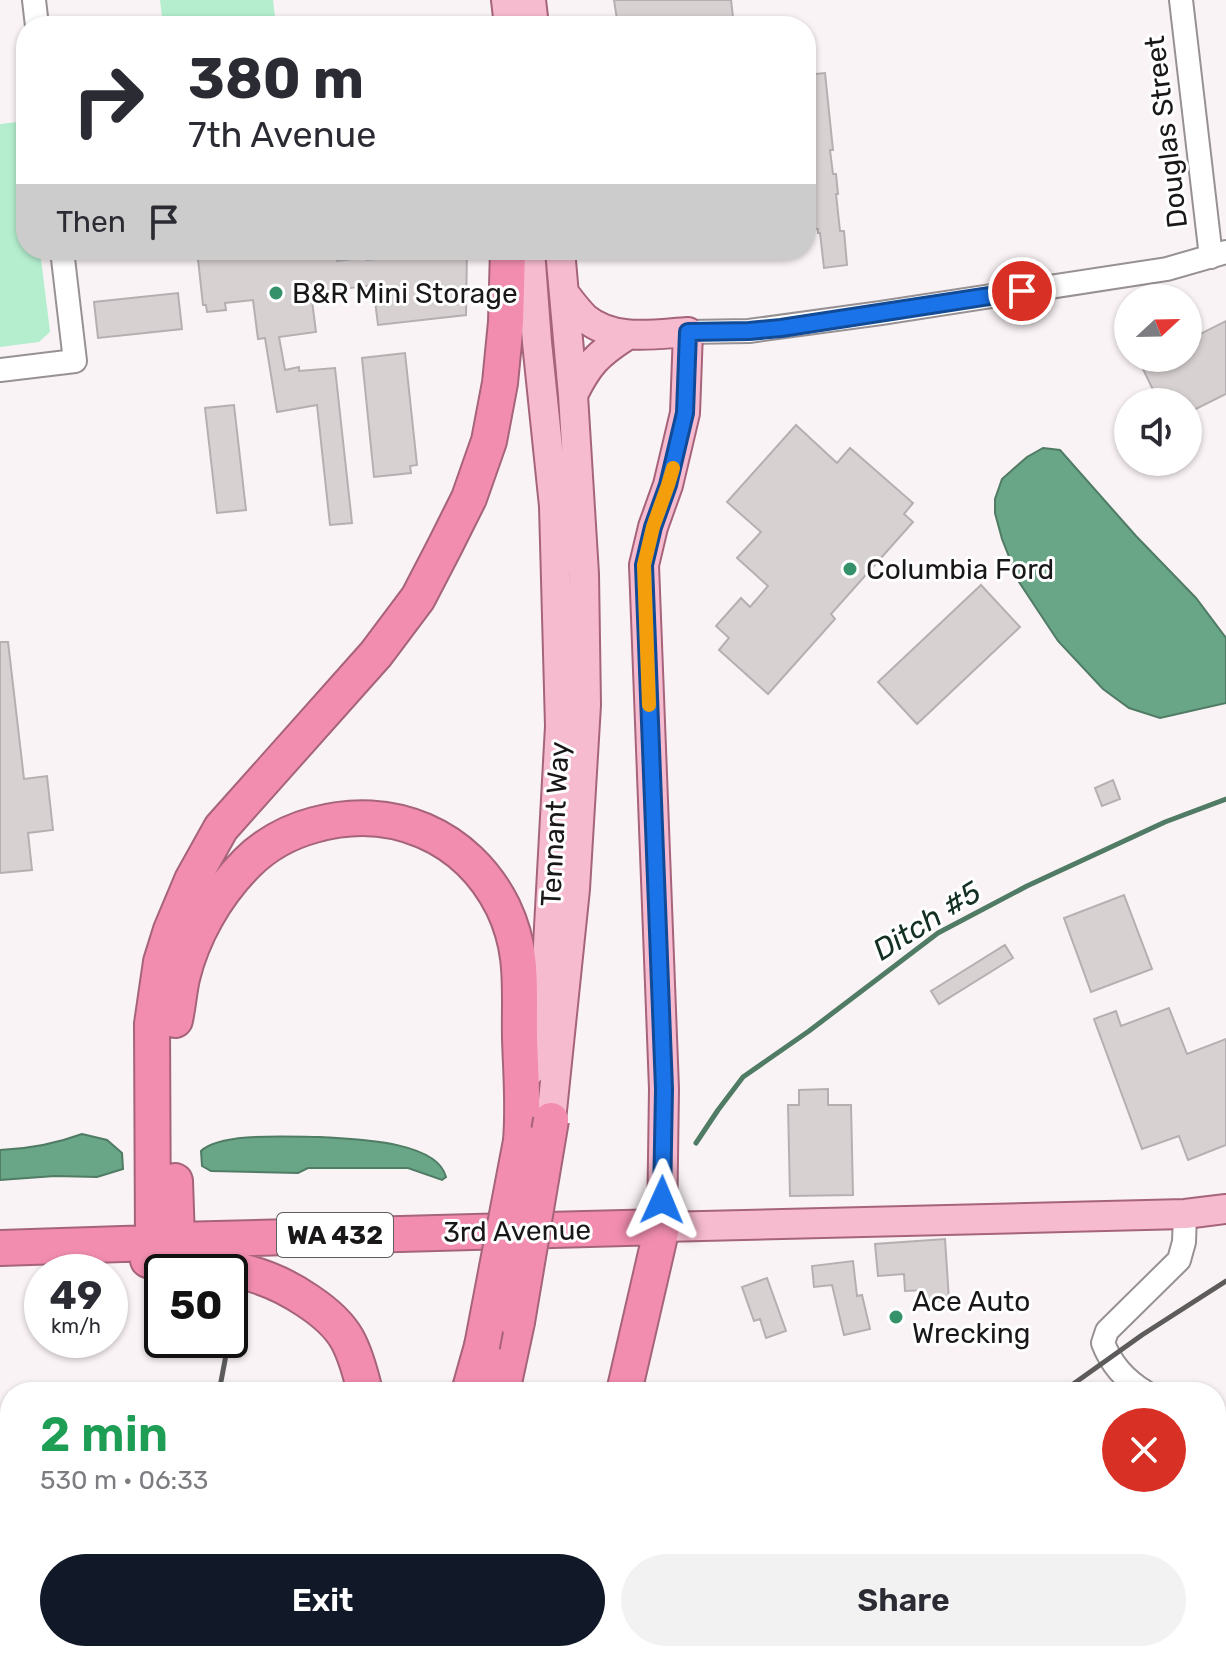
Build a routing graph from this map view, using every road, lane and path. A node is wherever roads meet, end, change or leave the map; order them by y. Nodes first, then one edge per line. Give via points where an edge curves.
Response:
1 (1181, 0) edge
2 (1219, 255) edge
3 (63, 260) edge
4 (508, 260) edge
5 (531, 260) edge
6 (561, 260) edge
7 (565, 294) junction
8 (688, 332) junction
9 (626, 336) junction
10 (0, 370) edge
11 (573, 395) junction
12 (532, 1124) junction
13 (1226, 1209) edge
14 (1185, 1214) junction
15 (662, 1227) junction
16 (165, 1242) junction
17 (4, 1248) edge
18 (362, 1382) edge
19 (472, 1382) edge
20 (504, 1382) edge
21 (626, 1382) edge
22 (1130, 1382) edge

1 - 2 street, Douglas Street
2 - 8 street via 1167,269 781,328
3 - 10 street via 75,361
4 - 16 highway via 500,383 489,441 469,498 418,598 385,643 221,828 171,930 152,1024
5 - 12 main road, Tennant Way via 554,506 560,726 546,982
6 - 7 main road, Tennant Way
7 - 9 main road via 584,317
7 - 11 main road, Tennant Way
8 - 9 main road
8 - 15 main road via 685,413 644,565 664,1089
9 - 11 main road via 584,372
11 - 12 main road, Tennant Way via 586,705 575,889
12 - 16 highway via 520,1037 519,958 503,907 478,870 440,838 397,821 350,818 297,830 271,842 246,863 216,899 182,977 175,1023
12 - 19 highway, Tennant Way, bridge
12 - 20 highway, Tennant Way, bridge via 517,1322
13 - 14 main road, 3rd Avenue
14 - 15 main road, 3rd Avenue
14 - 22 street via 1179,1260 1107,1331 1103,1343
15 - 16 highway, 3rd Avenue / WA 432
15 - 21 highway
16 - 17 highway, 3rd Avenue / WA 432
17 - 18 highway via 217,1265 256,1274 326,1313 347,1339

